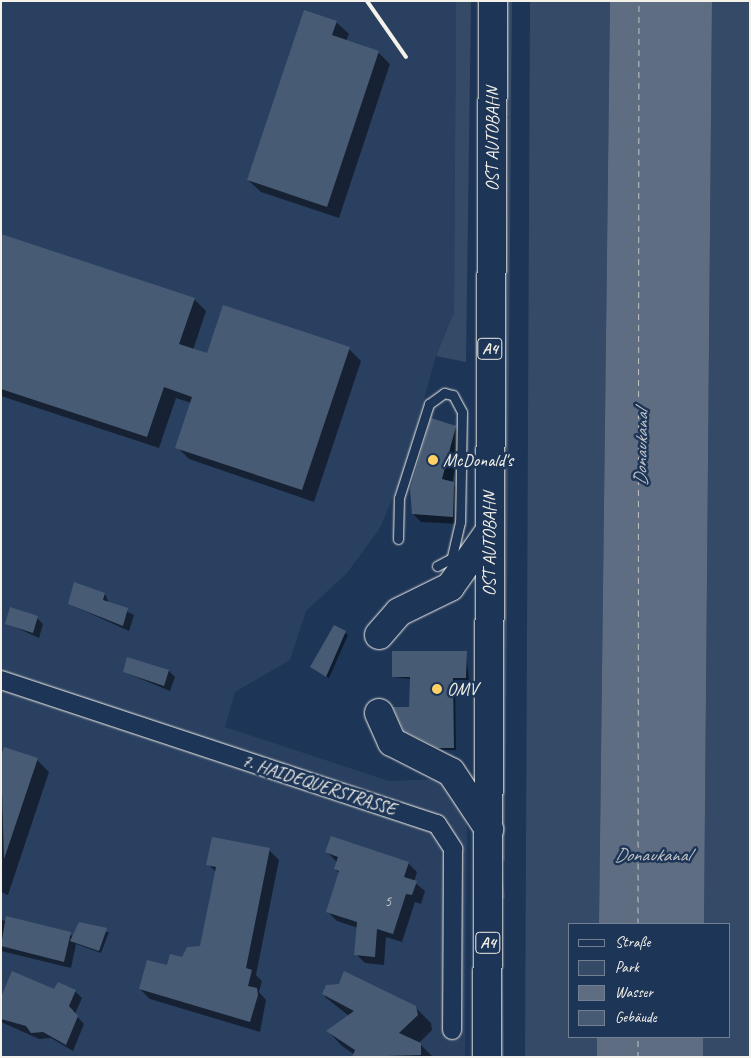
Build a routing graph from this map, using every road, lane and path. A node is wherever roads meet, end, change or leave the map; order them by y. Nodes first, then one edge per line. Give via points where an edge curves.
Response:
1 (493, 1) edge
2 (489, 532) junction
3 (398, 539) dead end
4 (437, 566) dead end
5 (385, 594) dead end
6 (409, 606) junction
7 (379, 635) dead end
8 (1, 680) edge
9 (378, 713) dead end
10 (489, 828) junction
11 (452, 1030) dead end
12 (487, 1057) edge

1 - 2 highway, OST AUTOBAHN / A4
2 - 6 highway via 450,587
2 - 10 highway, OST AUTOBAHN / A4
3 - 4 lane via 399,498 429,404 444,393 453,395 462,412 460,522 452,558
5 - 6 highway
6 - 7 highway
8 - 11 street, 7. HAIDEQUERSTRASSE via 437,824 453,849
9 - 10 highway via 392,742 450,772
10 - 12 highway, OST AUTOBAHN / A4

